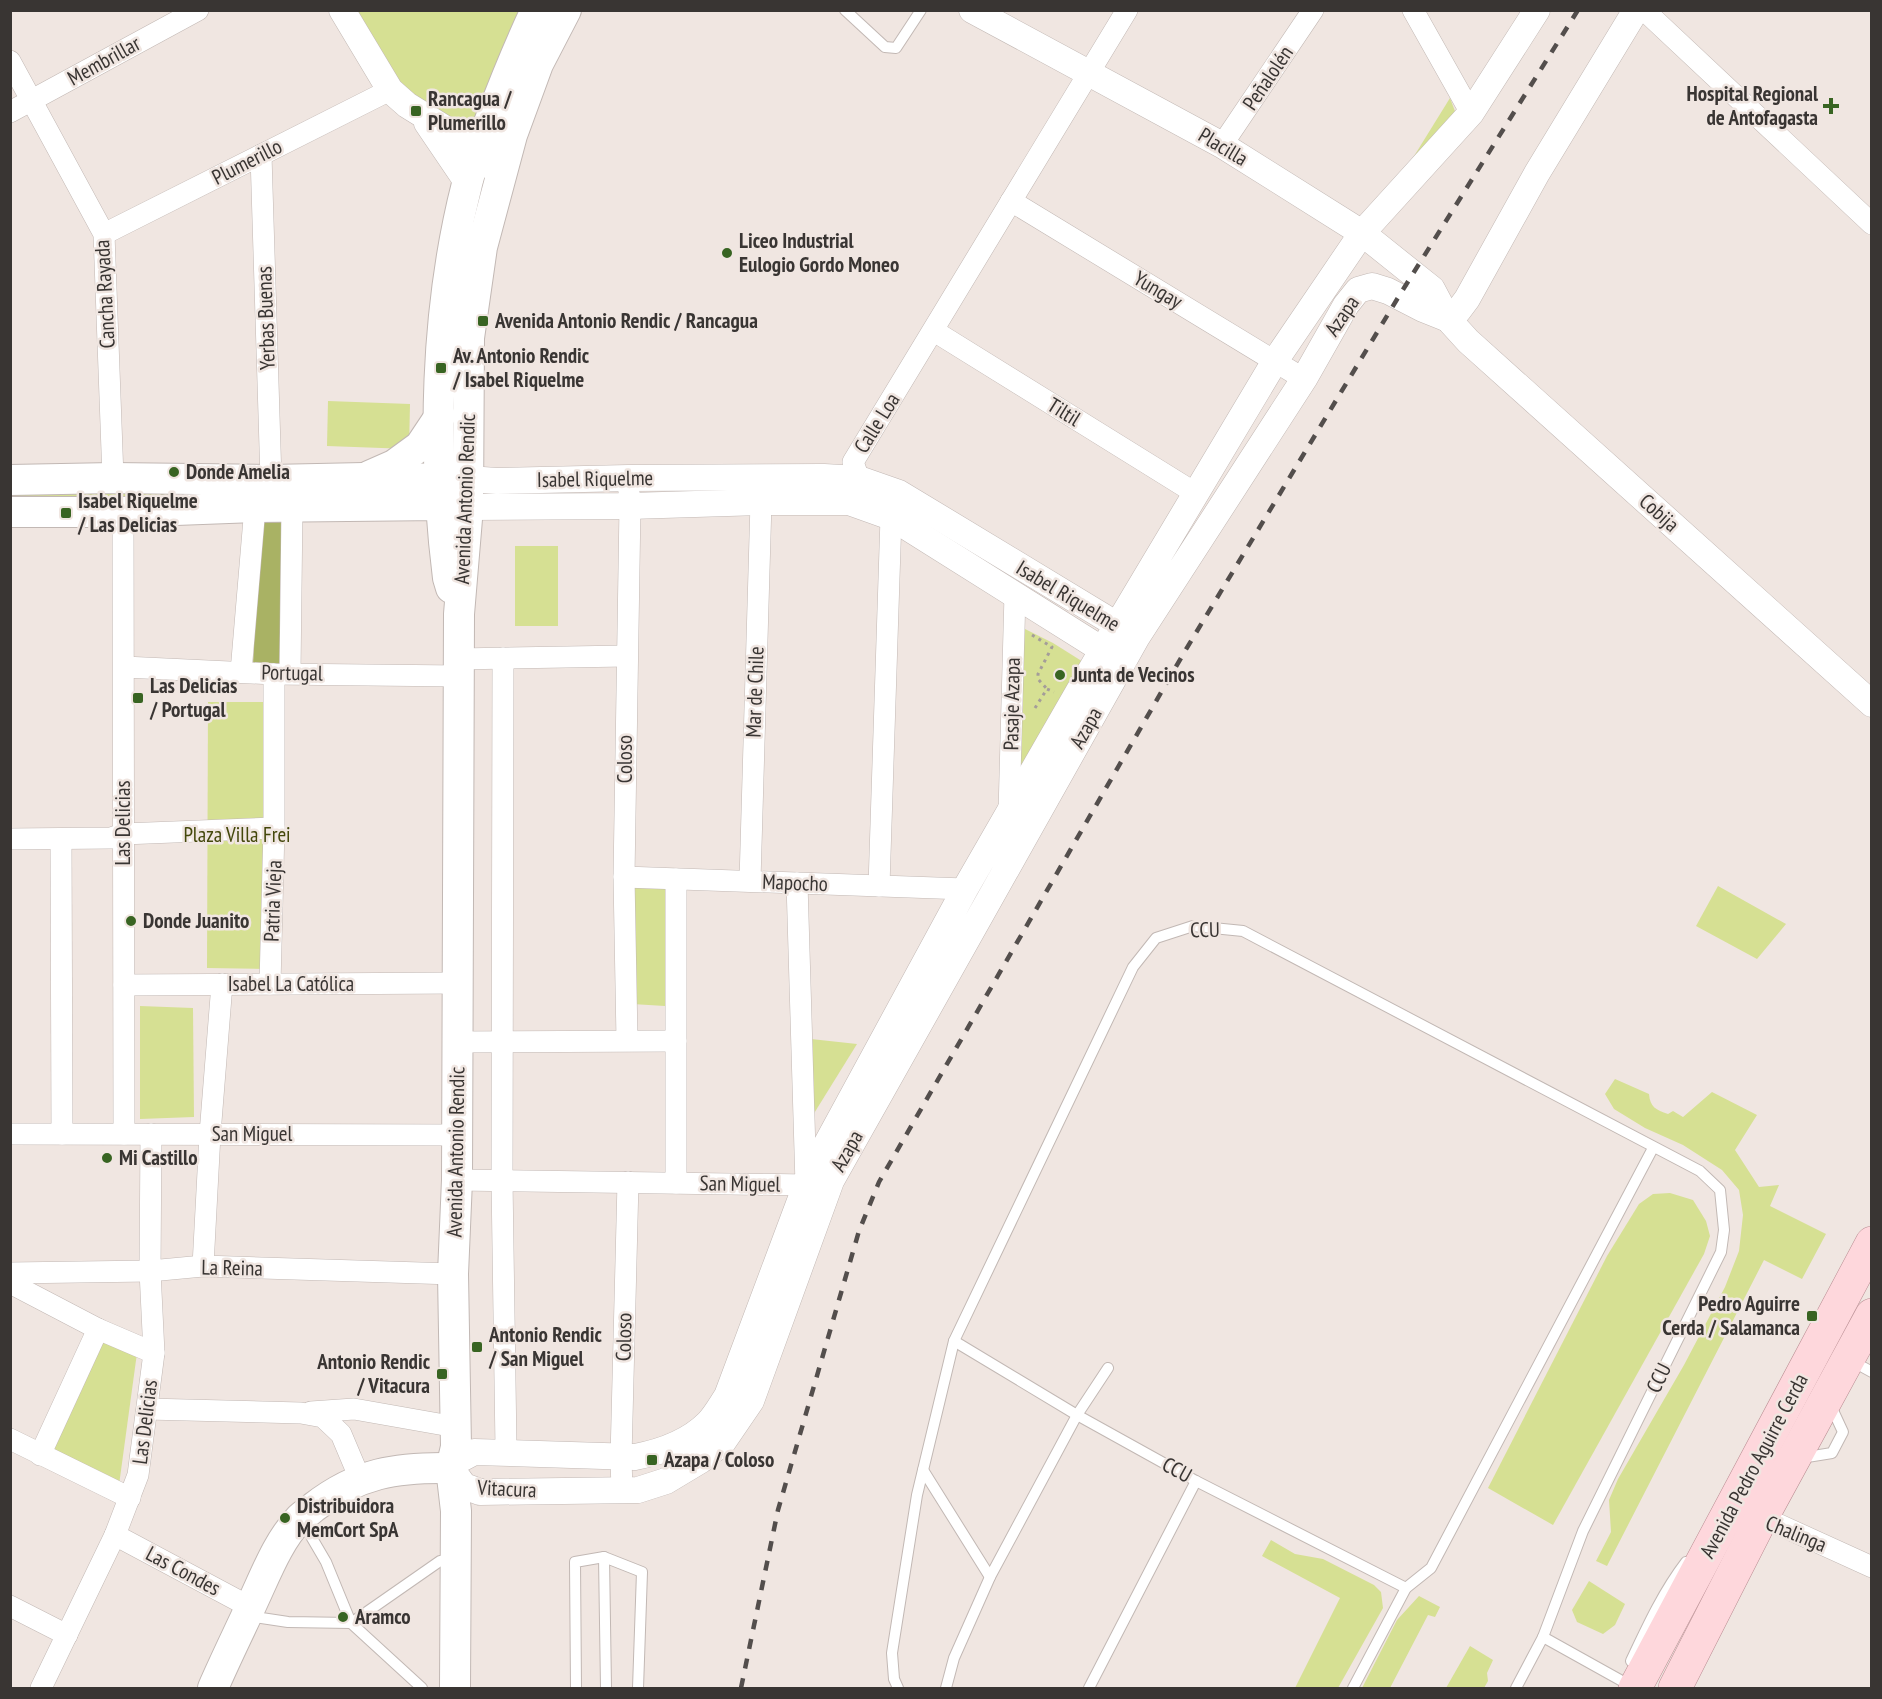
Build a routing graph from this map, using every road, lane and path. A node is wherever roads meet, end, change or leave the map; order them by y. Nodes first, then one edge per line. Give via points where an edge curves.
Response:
1 (198, 10) edge
2 (342, 10) edge
3 (536, 10) edge
4 (566, 10) edge
5 (845, 10) edge
6 (921, 10) edge
7 (972, 10) edge
8 (1127, 10) edge
9 (1313, 10) edge
10 (1413, 10) edge
11 (1537, 10) edge
12 (1636, 10) edge
13 (1644, 10) edge
14 (10, 61) edge
15 (1089, 72) junction
16 (390, 90) junction
17 (32, 101) junction
18 (10, 112) edge
19 (1471, 113) junction
20 (422, 115) junction
21 (1222, 145) junction
22 (478, 149) junction
23 (261, 155) junction
24 (467, 182) junction
25 (1011, 201) junction
26 (493, 207) junction
27 (1872, 224) edge
28 (1362, 233) junction
29 (104, 234) junction
30 (1448, 319) junction
31 (934, 331) junction
32 (1275, 361) junction
33 (1304, 380) junction
34 (440, 416) junction
35 (114, 478) junction
36 (364, 478) junction
37 (628, 478) junction
38 (859, 479) junction
39 (10, 480) edge
40 (271, 480) junction
41 (454, 492) junction
42 (1195, 493) junction
43 (760, 502) junction
44 (630, 506) junction
45 (255, 507) junction
46 (292, 507) junction
47 (10, 512) edge
48 (123, 512) junction
49 (891, 517) junction
50 (1014, 594) junction
51 (1127, 631) junction
52 (626, 656) junction
53 (1113, 656) junction
54 (502, 658) junction
55 (124, 667) junction
56 (459, 668) junction
57 (241, 672) junction
58 (282, 673) junction
59 (1872, 704) edge
60 (1030, 708) dead end
61 (1040, 710) dead end
62 (1009, 814) junction
63 (274, 828) junction
64 (123, 834) junction
65 (61, 839) junction
66 (10, 840) edge
67 (624, 877) junction
68 (676, 879) junction
69 (750, 881) junction
70 (797, 883) junction
71 (879, 886) junction
72 (965, 889) junction
73 (458, 983) junction
74 (222, 984) junction
75 (270, 984) junction
76 (124, 985) junction
77 (627, 1040) junction
78 (676, 1041) junction
79 (458, 1042) junction
80 (502, 1042) junction
81 (10, 1134) edge
82 (62, 1134) junction
83 (124, 1134) junction
84 (151, 1134) junction
85 (210, 1134) junction
86 (457, 1135) junction
87 (1653, 1148) junction
88 (457, 1180) junction
89 (502, 1180) junction
90 (628, 1182) junction
91 (676, 1183) junction
92 (806, 1185) junction
93 (1872, 1243) edge
94 (203, 1266) junction
95 (150, 1271) junction
96 (10, 1273) edge
97 (453, 1274) junction
98 (10, 1282) edge
99 (1872, 1315) edge
100 (98, 1329) junction
101 (954, 1341) junction
102 (153, 1353) junction
103 (1860, 1357) edge
104 (1108, 1368) dead end
105 (147, 1409) junction
106 (354, 1409) junction
107 (301, 1413) junction
108 (1077, 1415) junction
109 (456, 1427) junction
110 (341, 1434) junction
111 (10, 1439) edge
112 (694, 1450) junction
113 (508, 1453) junction
114 (40, 1455) junction
115 (621, 1458) junction
116 (451, 1468) junction
117 (922, 1470) junction
118 (360, 1479) junction
119 (1196, 1481) junction
120 (622, 1491) junction
121 (130, 1498) junction
122 (1762, 1517) junction
123 (300, 1518) junction
124 (115, 1536) junction
125 (1704, 1543) junction
126 (456, 1557) junction
127 (604, 1557) junction
128 (1872, 1567) edge
129 (990, 1577) junction
130 (1406, 1588) junction
131 (10, 1606) edge
132 (248, 1612) junction
133 (351, 1623) junction
134 (67, 1635) junction
135 (1543, 1637) junction
136 (1625, 1686) edge
137 (41, 1689) edge
138 (213, 1689) edge
139 (422, 1689) edge
140 (455, 1689) edge
141 (576, 1689) edge
142 (606, 1689) edge
143 (638, 1689) edge
144 (898, 1689) edge
145 (946, 1689) edge
146 (1089, 1689) edge
147 (1353, 1689) edge
148 (1516, 1689) edge
149 (1675, 1689) edge

1 - 17 street, Membrillar
2 - 16 street
3 - 22 main road, Avenida Antonio Rendic
4 - 26 main road, Avenida Antonio Rendic via 538,64
5 - 6 lane via 890,49 896,48
7 - 15 street, Placilla
8 - 15 street, Calle Loa
9 - 21 street, Peñalolén
10 - 19 street
11 - 19 street, Azapa
12 - 30 street via 1467,299
13 - 27 street
14 - 17 street, Cancha Rayada
15 - 21 street, Placilla
15 - 25 street, Calle Loa
16 - 20 street
16 - 23 street, Plumerillo
17 - 18 street, Membrillar
17 - 29 street, Cancha Rayada
19 - 28 street, Azapa
20 - 22 street
20 - 24 street
21 - 28 street, Placilla
22 - 24 main road, Avenida Antonio Rendic
22 - 26 street, Avenida Antonio Rendic via 489,167
23 - 29 street, Plumerillo
23 - 40 street, Yerbas Buenas
24 - 34 main road, Avenida Antonio Rendic via 449,268
25 - 31 street, Calle Loa
25 - 32 street, Yungay
26 - 41 main road, Avenida Antonio Rendic via 482,247 469,338
28 - 30 street, Placilla via 1432,290
28 - 32 street, Azapa
29 - 35 street, Cancha Rayada
30 - 33 street, Azapa via 1388,291 1364,287 1346,304
30 - 59 street, Cobija
31 - 38 street, Calle Loa via 854,462
31 - 42 street, Tiltil
32 - 33 street, Yungay
32 - 42 street, Azapa
33 - 51 street, Azapa
34 - 36 main road via 420,446 394,465
34 - 41 main road, Avenida Antonio Rendic
35 - 39 main road, Isabel Riquelme
35 - 40 main road, Isabel Riquelme
36 - 40 main road, Isabel Riquelme
36 - 41 main road, Isabel Riquelme
37 - 38 street, Isabel Riquelme
37 - 41 street, Isabel Riquelme via 496,481
37 - 44 street, Coloso
38 - 49 street, Calle Loa
38 - 51 street, Isabel Riquelme via 899,493
41 - 44 street, Isabel Riquelme
41 - 46 main road, Isabel Riquelme
41 - 56 main road, Avenida Antonio Rendic via 448,578 459,614
42 - 51 street, Azapa
43 - 44 street, Isabel Riquelme
43 - 49 street, Isabel Riquelme via 849,502
43 - 69 street, Mar de Chile
44 - 52 street, Coloso
45 - 46 main road, Isabel Riquelme
45 - 48 main road, Isabel Riquelme
45 - 57 street
46 - 58 street, Patria Vieja
47 - 48 main road, Isabel Riquelme
48 - 55 street, Las Delicias
49 - 50 street, Isabel Riquelme
49 - 71 street
50 - 53 street, Isabel Riquelme
50 - 62 street, Pasaje Azapa
51 - 53 street, Azapa
52 - 54 street, Portugal
52 - 67 street, Coloso
53 - 62 street, Azapa
53 - 112 street, Azapa via 831,1181 751,1401 723,1442
54 - 56 street, Portugal
54 - 80 street
55 - 57 street, Portugal
55 - 64 street, Las Delicias
56 - 58 street, Portugal
56 - 73 main road, Avenida Antonio Rendic
57 - 58 street, Portugal
58 - 63 street, Patria Vieja
60 - 61 path
62 - 72 street, Azapa
63 - 64 street
63 - 75 street, Patria Vieja
64 - 65 street via 111,838
64 - 76 street, Las Delicias
65 - 66 street
65 - 82 street
67 - 68 street, Mapocho
67 - 77 street, Coloso
68 - 69 street, Mapocho
68 - 78 street
69 - 70 street, Mapocho
70 - 71 street, Mapocho
70 - 92 street
71 - 72 street, Mapocho
72 - 92 street, Azapa
73 - 75 street, Isabel La Católica
73 - 79 main road, Avenida Antonio Rendic
74 - 75 street, Isabel La Católica
74 - 76 street, Isabel La Católica
74 - 85 street
76 - 83 street, Las Delicias
77 - 78 street
77 - 80 street
78 - 91 street
79 - 80 street
79 - 86 main road, Avenida Antonio Rendic
80 - 89 street
81 - 82 street, San Miguel
82 - 83 street, San Miguel
83 - 84 street, San Miguel
84 - 85 street, San Miguel
84 - 95 street, Las Delicias
85 - 86 street, San Miguel
85 - 94 street
86 - 88 main road, Avenida Antonio Rendic
87 - 101 lane, CCU via 1243,931 1193,926 1156,938 1133,967
87 - 130 lane via 1431,1568
87 - 135 lane, CCU via 1700,1171 1720,1191 1724,1230 1721,1252 1582,1531
88 - 89 street, San Miguel
88 - 97 main road, Avenida Antonio Rendic
89 - 90 street, San Miguel
89 - 113 street
90 - 91 street, San Miguel
90 - 115 street, Coloso
91 - 92 street, San Miguel
92 - 112 street, Azapa via 727,1396
93 - 125 main road, Avenida Pedro Aguirre Cerda
94 - 95 street, La Reina
94 - 97 street, La Reina
95 - 96 street, La Reina
95 - 102 street, Las Delicias
97 - 109 main road, Avenida Antonio Rendic
98 - 100 street
99 - 103 main road, Avenida Pedro Aguirre Cerda
100 - 102 street
100 - 114 street
101 - 108 lane, CCU
101 - 117 lane, CCU
102 - 105 street, Las Delicias
103 - 122 main road, Avenida Pedro Aguirre Cerda via 1827,1398
104 - 108 lane
105 - 107 street
105 - 121 street, Las Delicias via 138,1475
106 - 107 street
106 - 109 street
106 - 110 street
107 - 110 street via 323,1417
108 - 119 lane, CCU
108 - 129 lane
109 - 116 main road, Avenida Antonio Rendic
110 - 118 street
111 - 114 street
112 - 115 street, Vitacura
112 - 120 street, Vitacura via 666,1481
113 - 115 street, Vitacura
113 - 116 street, Vitacura via 474,1452
114 - 121 street
115 - 120 street, Coloso
116 - 118 main road via 395,1471
116 - 120 street, Vitacura via 464,1486 480,1492
116 - 126 main road, Avenida Antonio Rendic
117 - 129 lane
117 - 144 lane, CCU via 892,1653
118 - 123 main road via 331,1494
119 - 130 lane, CCU
119 - 146 lane
121 - 124 street, Las Delicias
122 - 125 street, Chalinga
122 - 128 street, Chalinga
122 - 149 main road, Avenida Pedro Aguirre Cerda
123 - 132 main road via 284,1540
123 - 133 lane via 326,1562
124 - 132 street, Las Condes
124 - 134 street, Las Delicias
125 - 136 main road, Avenida Pedro Aguirre Cerda
126 - 133 lane via 440,1561
126 - 140 main road, Avenida Antonio Rendic
127 - 141 lane via 575,1562
127 - 142 lane
127 - 143 lane via 642,1572
129 - 145 lane via 954,1658
130 - 147 lane
131 - 134 street
132 - 133 lane via 288,1622
132 - 138 main road
133 - 139 lane
134 - 137 street, Las Delicias
135 - 136 lane
135 - 148 lane, CCU

